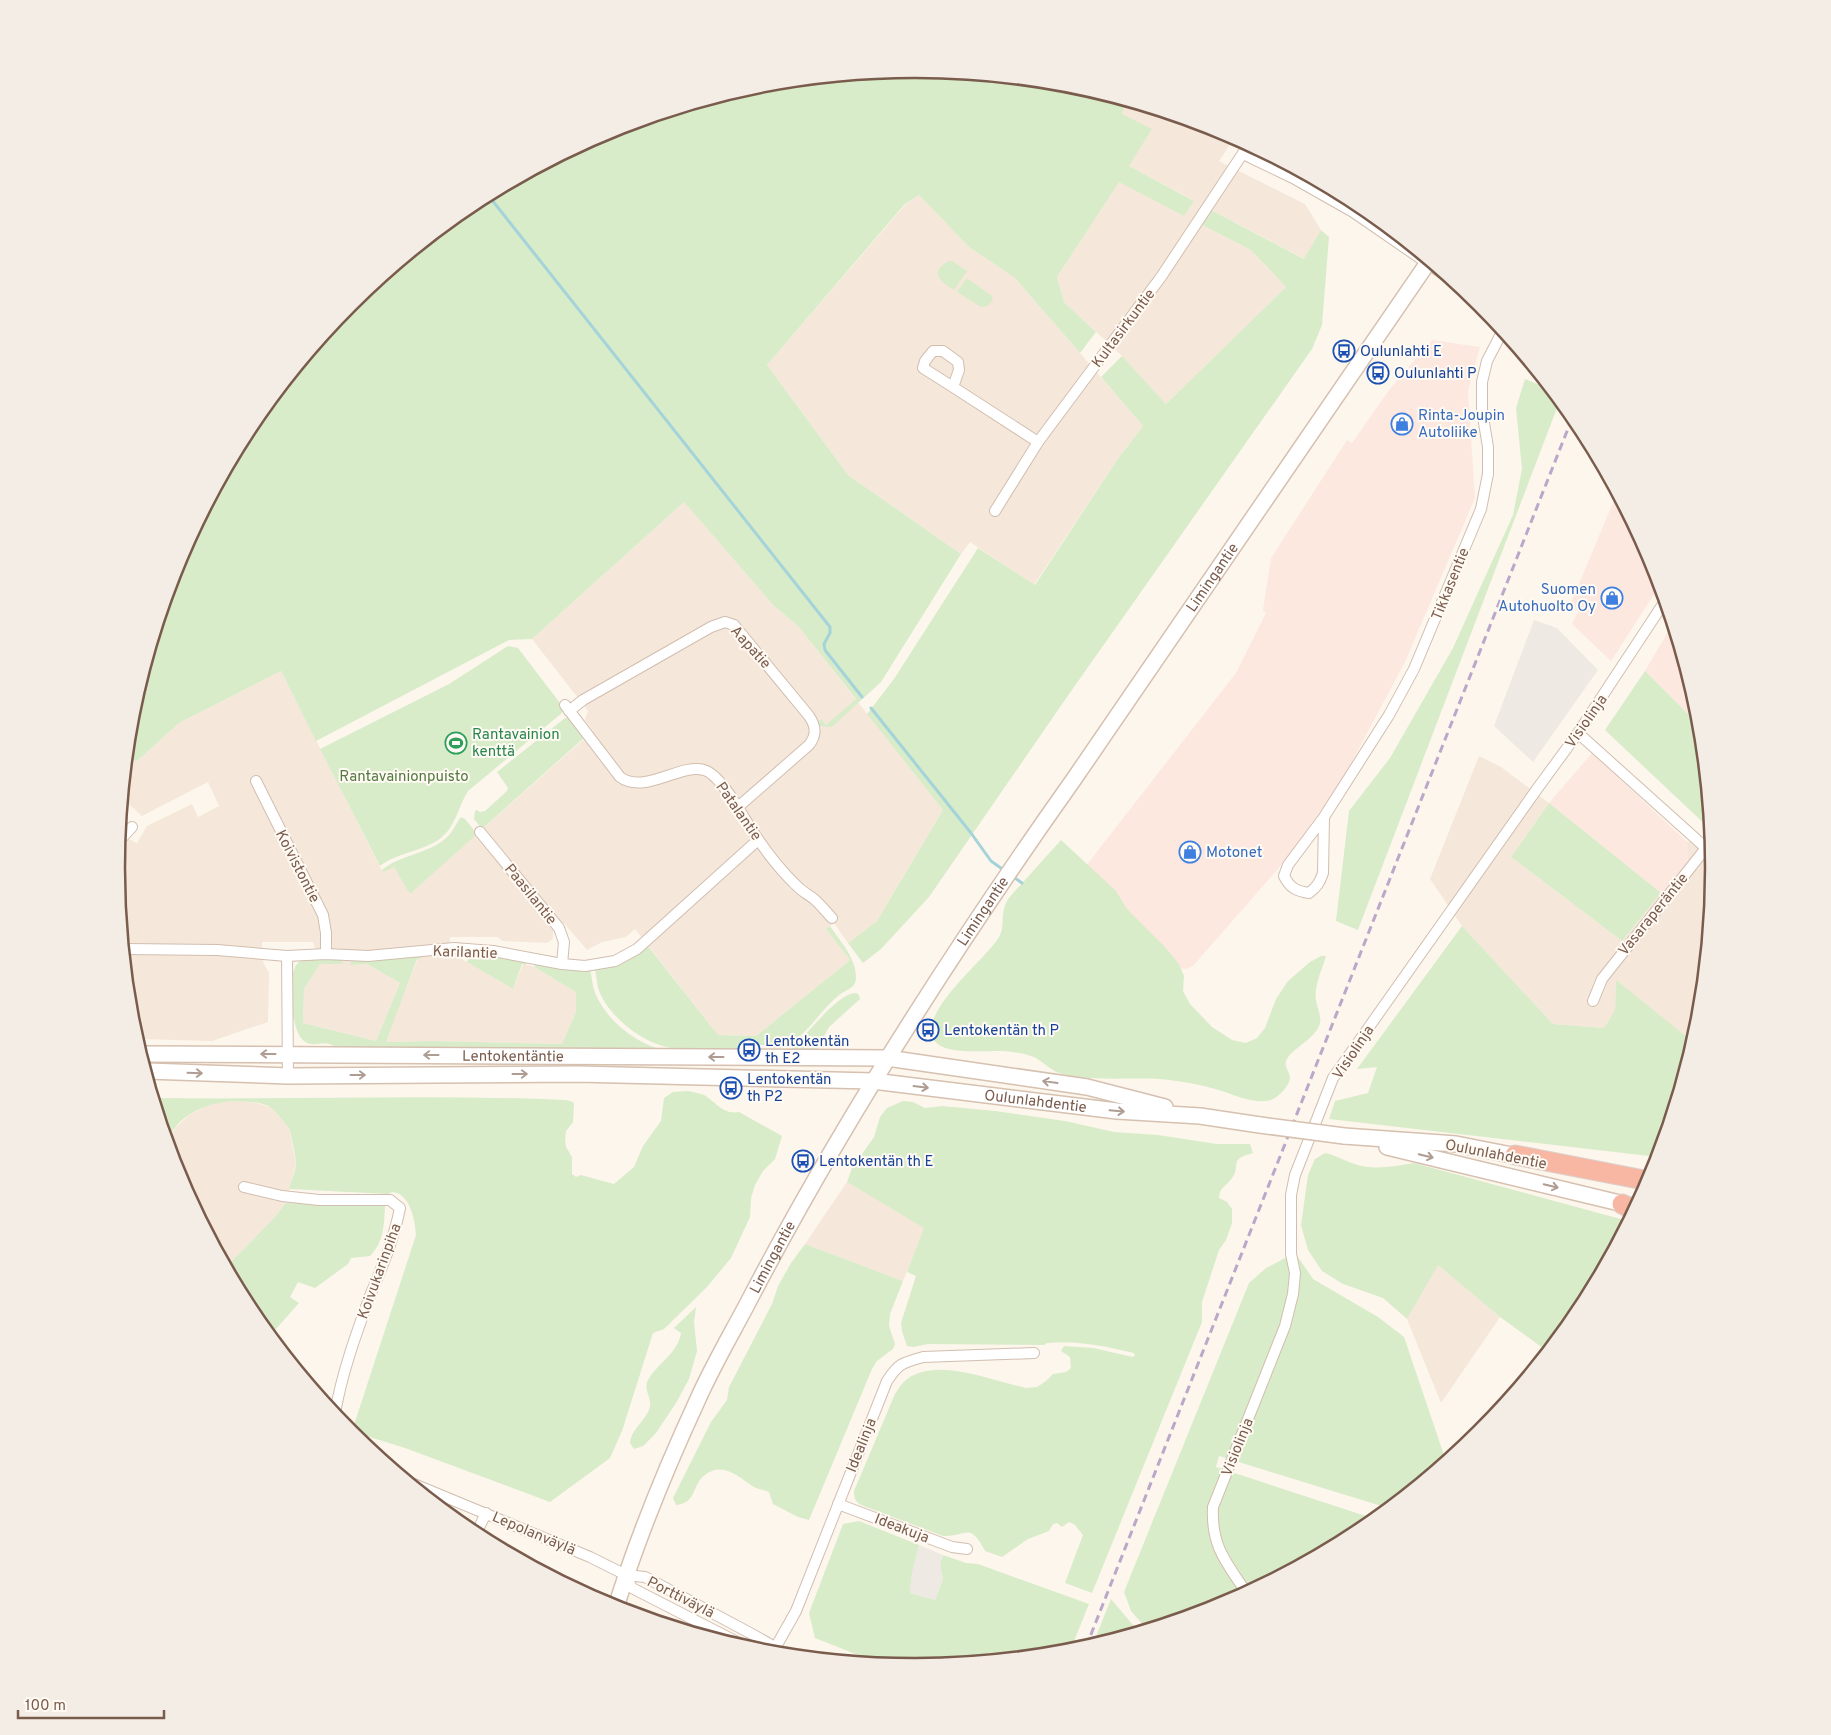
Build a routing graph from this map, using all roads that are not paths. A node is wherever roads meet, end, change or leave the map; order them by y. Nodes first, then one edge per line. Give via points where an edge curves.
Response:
1 (1245, 150) edge
2 (1243, 154) junction
3 (1389, 236) edge
4 (1426, 265) edge
5 (1499, 337) edge
6 (953, 387) dead end
7 (1038, 442) junction
8 (995, 510) dead end
9 (1661, 607) edge
10 (567, 708) joint
11 (1578, 732) junction
12 (256, 781) dead end
13 (738, 807) junction
14 (1324, 818) junction
15 (132, 827) dead end
16 (480, 832) dead end
17 (126, 833) edge
18 (758, 840) junction
19 (1705, 842) edge
20 (1705, 850) edge
21 (832, 918) dead end
22 (130, 948) edge
23 (326, 954) junction
24 (287, 956) junction
25 (562, 964) junction
26 (1593, 1001) dead end
27 (148, 1054) edge
28 (289, 1054) junction
29 (887, 1058) junction
30 (152, 1071) edge
31 (288, 1076) junction
32 (873, 1080) junction
33 (1200, 1116) junction
34 (1344, 1136) junction
35 (1515, 1155) junction
36 (1641, 1179) edge
37 (244, 1187) dead end
38 (1637, 1187) edge
39 (1629, 1206) edge
40 (1034, 1353) dead end
41 (337, 1404) edge
42 (431, 1491) edge
43 (838, 1504) junction
44 (486, 1513) junction
45 (480, 1526) edge
46 (967, 1549) dead end
47 (626, 1575) junction
48 (1242, 1586) edge
49 (618, 1599) edge
50 (719, 1633) edge
51 (761, 1642) edge
52 (780, 1645) edge

1 - 2 street, Kultasirkuntie
2 - 3 street via 1293,178
2 - 7 street, Kultasirkuntie via 1161,277
4 - 29 main road, Limingantie via 1023,850
5 - 14 street, Tikkasentie via 1486,361 1482,382 1488,474 1480,509 1414,669
6 - 7 street
7 - 8 street, Kultasirkuntie
9 - 11 street, Visiolinja
10 - 13 street, Patalantie via 625,780 636,783 694,769 705,770 722,785
10 - 13 street, Aapatie via 711,627 725,622 734,625 813,721 816,732 809,745
11 - 19 street, Vasaraperäntie
11 - 48 street, Visiolinja via 1333,1078 1306,1145 1291,1195 1291,1254 1295,1273 1285,1326 1213,1508 1214,1538
12 - 23 street, Koivistontie via 324,915
13 - 18 street, Patalantie
14 - 14 street, Tikkasentie via 1288,865 1284,876 1297,891 1309,893 1320,882
15 - 17 street
16 - 25 street, Paasilantie via 559,928 564,942
18 - 21 street, Patalantie via 792,882 816,900
18 - 25 street, Karilantie via 630,954 600,964
20 - 26 street, Vasaraperäntie via 1602,978
22 - 24 street, Karilantie
23 - 24 street, Karilantie
23 - 25 street, Karilantie via 368,956 467,949
24 - 28 street
28 -> 27 main road, Lentokentäntie
29 -> 28 main road, Lentokentäntie
28 - 31 street
29 - 32 main road, Limingantie
33 -> 29 main road, Oulunlahdentie via 1087,1087
30 -> 31 main road, Lentokentäntie
31 -> 32 main road, Lentokentäntie via 577,1074
32 -> 33 main road, Oulunlahdentie via 1117,1111
32 - 47 main road, Limingantie via 780,1242 699,1397
33 - 34 main road, Oulunlahdentie, bridge
34 - 35 main road, Oulunlahdentie via 1456,1144
34 -> 39 main road, Oulunlahdentie
35 - 36 highway
35 - 38 main road, Oulunlahdentie
37 - 41 street, Koivukarinpiha via 319,1200 390,1200 400,1208 396,1229 344,1373
40 - 43 street, Idealinja via 923,1357 896,1368 887,1381
42 - 44 street, Lepolanväylä
43 - 46 street, Ideakuja via 952,1547
43 - 52 street, Idealinja
44 - 45 street
44 - 47 street, Lepolanväylä
47 - 49 main road, Limingantie
47 - 50 street, Porttiväylä via 632,1588
47 - 51 street, Porttiväylä via 645,1577

